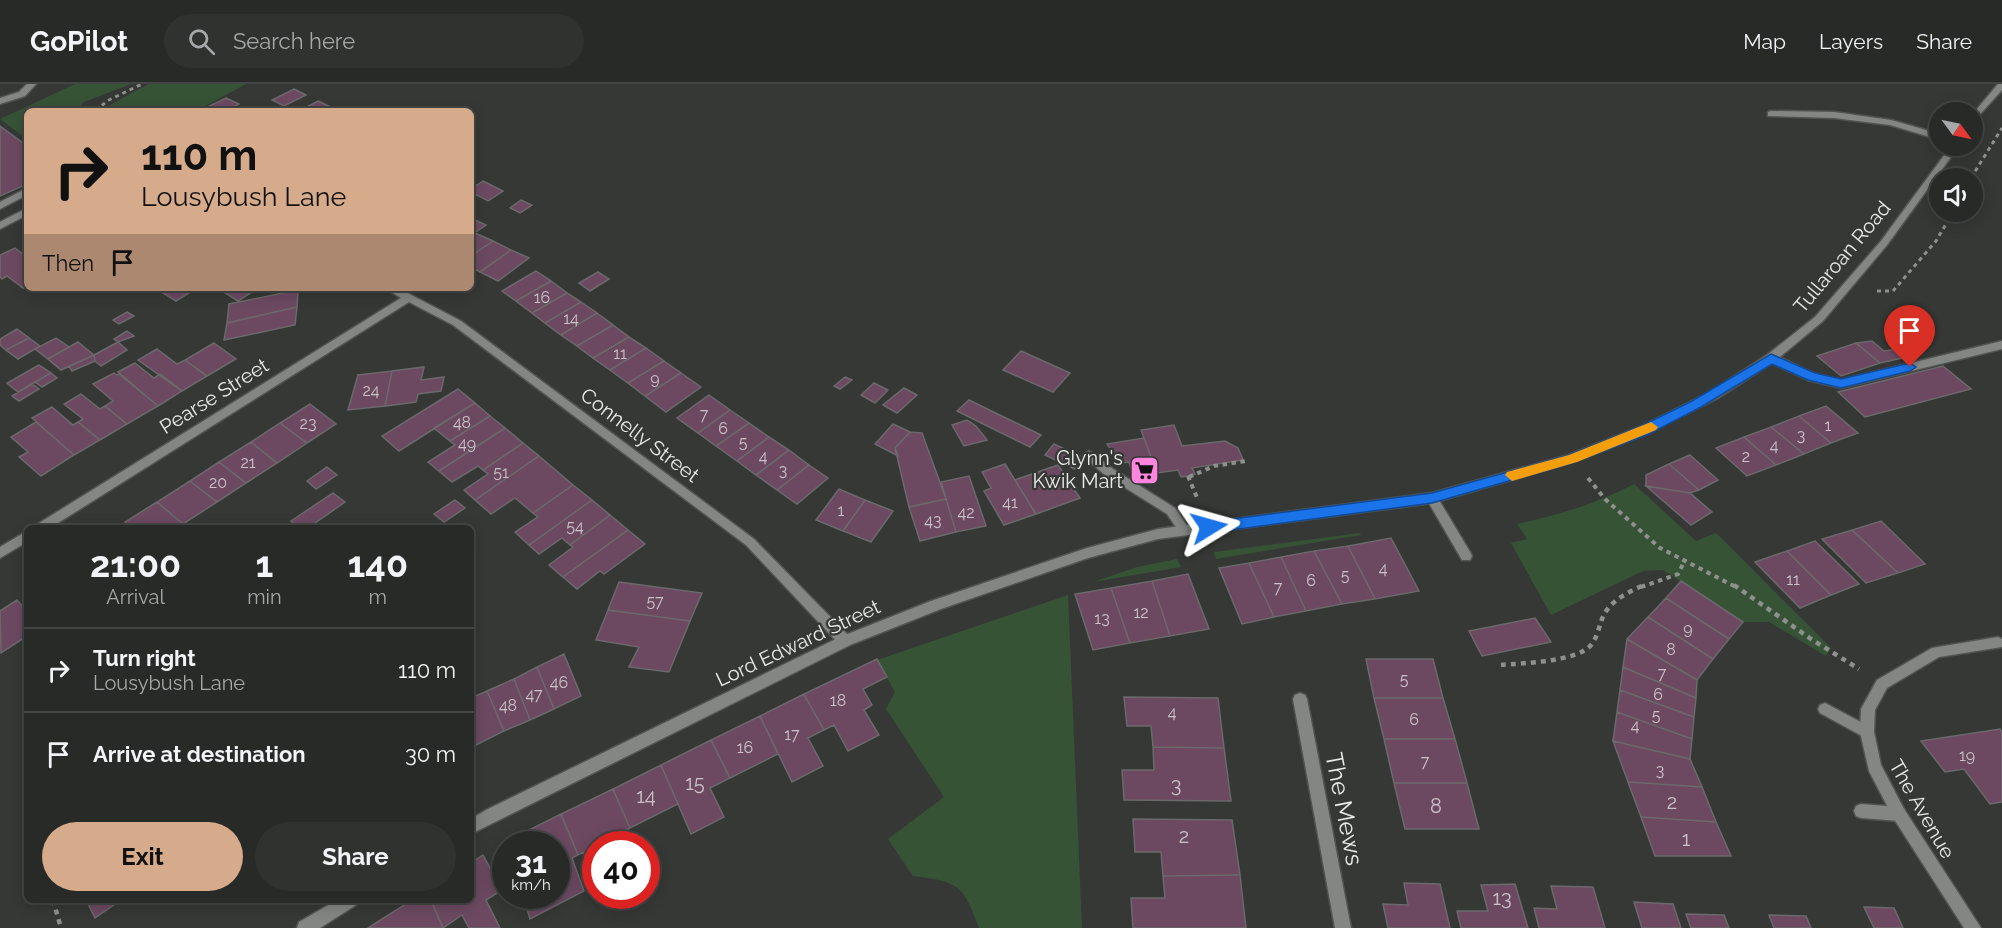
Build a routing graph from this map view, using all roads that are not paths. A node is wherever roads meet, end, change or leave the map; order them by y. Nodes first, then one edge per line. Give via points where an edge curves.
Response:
1 (32, 84) edge
2 (2002, 85) edge
3 (0, 101) edge
4 (1983, 108) edge
5 (1771, 114) dead end
6 (1929, 134) edge
7 (1947, 156) edge
8 (24, 193) edge
9 (0, 206) edge
10 (24, 213) edge
11 (0, 226) edge
12 (396, 291) edge
13 (409, 298) junction
14 (2002, 345) edge
15 (1771, 358) junction
16 (1089, 455) dead end
17 (1432, 498) junction
18 (44, 525) edge
19 (1184, 531) junction
20 (1158, 534) joint
21 (24, 538) edge
22 (0, 553) edge
23 (1466, 556) dead end
24 (845, 641) junction
25 (1998, 643) dead end
26 (1300, 699) dead end
27 (1825, 709) dead end
28 (1867, 732) junction
29 (1861, 811) dead end
30 (1899, 814) junction
31 (474, 825) edge
32 (346, 903) edge
33 (305, 928) edge
34 (1343, 928) edge
35 (1973, 928) edge

1 - 3 street via 21,94
2 - 4 street
5 - 6 street via 1834,115 1891,123
7 - 15 street, Tullaroan Road via 1843,292 1819,319
8 - 9 street
10 - 11 street
12 - 13 street, Connelly Street
13 - 18 street, Pearse Street
13 - 24 street, Connelly Street via 457,323 750,543
14 - 15 street via 1841,384 1812,377
15 - 17 street, Tullaroan Road via 1704,400 1644,430 1572,459
16 - 19 street via 1108,472 1171,511
17 - 19 street, Tullaroan Road
17 - 23 street
19 - 20 street, Tullaroan Road
20 - 24 street, Lord Edward Street via 936,605
21 - 22 street
24 - 31 street, Lord Edward Street
25 - 28 street, The Avenue via 1937,652 1882,684 1868,709
26 - 34 street, The Mews
27 - 28 street
28 - 30 street, The Avenue via 1874,766
29 - 30 street
30 - 35 street, The Avenue
32 - 33 street

